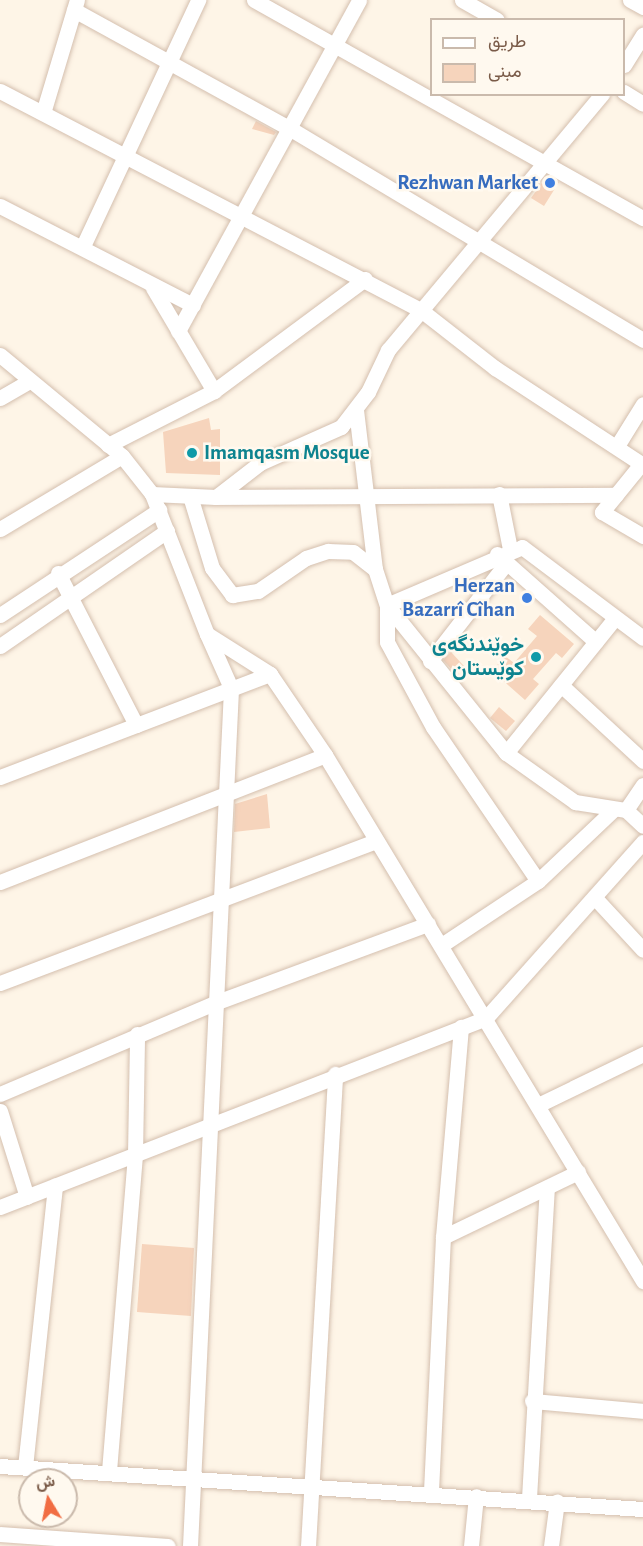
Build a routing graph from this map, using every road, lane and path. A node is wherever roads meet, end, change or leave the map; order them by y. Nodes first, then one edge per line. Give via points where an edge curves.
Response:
1 (198, 0) edge
2 (254, 0) edge
3 (359, 0) edge
4 (462, 0) edge
5 (630, 0) edge
6 (75, 5) edge
7 (643, 7) edge
8 (494, 18) edge
9 (643, 34) edge
10 (336, 43) junction
11 (625, 63) edge
12 (168, 64) junction
13 (0, 91) edge
14 (625, 93) edge
15 (430, 96) edge
16 (430, 96) edge
17 (600, 96) edge
18 (643, 104) edge
19 (43, 113) junction
20 (289, 128) junction
21 (124, 159) junction
22 (548, 162) junction
23 (0, 206) edge
24 (643, 218) edge
25 (239, 220) junction
26 (477, 240) junction
27 (83, 246) junction
28 (365, 279) junction
29 (153, 288) junction
30 (193, 304) junction
31 (422, 311) junction
32 (178, 331) junction
33 (643, 340) edge
34 (0, 355) edge
35 (28, 382) junction
36 (213, 391) junction
37 (0, 398) edge
38 (643, 404) edge
39 (356, 410) junction
40 (108, 445) junction
41 (617, 446) junction
42 (122, 456) junction
43 (642, 464) edge
44 (152, 494) junction
45 (499, 494) junction
46 (365, 495) junction
47 (615, 495) junction
48 (189, 496) junction
49 (216, 497) junction
50 (159, 510) junction
51 (0, 529) edge
52 (167, 531) junction
53 (643, 536) edge
54 (504, 556) junction
55 (375, 569) junction
56 (58, 573) junction
57 (69, 594) junction
58 (387, 605) junction
59 (0, 615) edge
60 (615, 618) junction
61 (207, 634) junction
62 (643, 638) edge
63 (596, 642) junction
64 (0, 646) edge
65 (430, 661) junction
66 (270, 674) junction
67 (561, 685) junction
68 (231, 688) junction
69 (136, 725) junction
70 (506, 753) junction
71 (325, 755) junction
72 (643, 761) edge
73 (0, 777) edge
74 (643, 784) edge
75 (227, 795) junction
76 (619, 811) junction
77 (643, 826) edge
78 (374, 842) junction
79 (643, 842) edge
80 (538, 881) junction
81 (0, 882) edge
82 (222, 898) junction
83 (596, 899) junction
84 (428, 924) junction
85 (443, 944) junction
86 (643, 950) edge
87 (0, 983) edge
88 (217, 1002) junction
89 (486, 1017) junction
90 (461, 1028) junction
91 (138, 1034) junction
92 (643, 1054) edge
93 (335, 1074) junction
94 (0, 1094) edge
95 (538, 1105) junction
96 (0, 1111) edge
97 (214, 1123) junction
98 (135, 1154) junction
99 (578, 1173) junction
100 (55, 1186) junction
101 (547, 1189) junction
102 (27, 1197) junction
103 (0, 1207) edge
104 (443, 1237) junction
105 (643, 1281) edge
106 (532, 1401) junction
107 (643, 1411) edge
108 (0, 1466) edge
109 (25, 1467) junction
110 (110, 1471) junction
111 (193, 1478) junction
112 (311, 1485) junction
113 (431, 1491) junction
114 (476, 1496) junction
115 (529, 1498) junction
116 (557, 1502) junction
117 (643, 1509) edge
118 (0, 1534) edge
119 (168, 1546) edge
120 (190, 1546) edge
121 (308, 1546) edge
122 (471, 1546) edge
123 (551, 1546) edge

1 - 12 street
2 - 10 street
3 - 10 street
4 - 8 street
5 - 7 street
6 - 12 street
6 - 19 street
9 - 11 street
10 - 15 street
10 - 20 street
12 - 20 street
12 - 21 street
13 - 19 street
14 - 18 street
16 - 22 street
17 - 22 street
19 - 21 street
20 - 25 street
20 - 26 street
21 - 25 street
21 - 27 street
22 - 24 street
22 - 26 street
23 - 27 street
25 - 28 street
25 - 30 street
26 - 31 street
26 - 33 street
27 - 29 street
28 - 31 street
28 - 36 street
29 - 30 street
29 - 32 street
30 - 32 street
31 - 39 street via 388,350
31 - 41 street via 495,368
32 - 36 street
34 - 35 street
35 - 37 street
35 - 40 street
36 - 40 street
38 - 41 street
39 - 46 street
39 - 49 street via 332,433 260,463
40 - 42 street
41 - 43 street
42 - 44 street
42 - 51 street
43 - 47 street
44 - 48 street
44 - 50 street
45 - 46 street
45 - 47 street
45 - 54 street
46 - 49 street
46 - 55 street
47 - 53 street via 603,517
48 - 49 street
48 - 55 street via 212,568 232,595 258,591 306,558 328,551 353,552
50 - 52 street
50 - 56 street
52 - 57 street
52 - 61 street
54 - 58 street
54 - 60 street via 522,547
54 - 63 street
54 - 65 street
55 - 58 street
56 - 57 street
56 - 59 street
57 - 64 street
57 - 69 street
58 - 65 street
58 - 80 street via 387,642 433,727
60 - 62 street
60 - 63 street
61 - 66 street
61 - 68 street
63 - 67 street
65 - 70 street
66 - 68 street
66 - 71 street
67 - 70 street
67 - 72 street
68 - 69 street
68 - 75 street
69 - 73 street
70 - 76 street via 575,802
71 - 75 street
71 - 78 street
74 - 76 street
75 - 81 street
75 - 82 street
76 - 77 street
76 - 80 street
78 - 82 street
78 - 84 street
79 - 83 street
80 - 85 street
82 - 87 street
82 - 88 street
83 - 86 street
83 - 89 street
84 - 85 street
84 - 88 street
85 - 89 street
88 - 91 street
88 - 97 street
89 - 90 street
89 - 95 street
90 - 93 street
90 - 104 street
91 - 94 street
91 - 98 street
92 - 95 street
93 - 97 street
93 - 112 street
95 - 99 street
96 - 102 street
97 - 98 street
97 - 111 street
98 - 100 street
98 - 110 street
99 - 101 street
99 - 105 street
100 - 102 street
100 - 109 street
101 - 104 street
101 - 106 street
102 - 103 street
104 - 113 street
106 - 107 street
106 - 115 street
108 - 109 street
109 - 110 street
110 - 111 street
111 - 112 street
111 - 120 street
112 - 113 street
112 - 121 street
113 - 114 street
114 - 115 street
114 - 122 street
115 - 116 street
116 - 117 street
116 - 123 street
118 - 119 street

